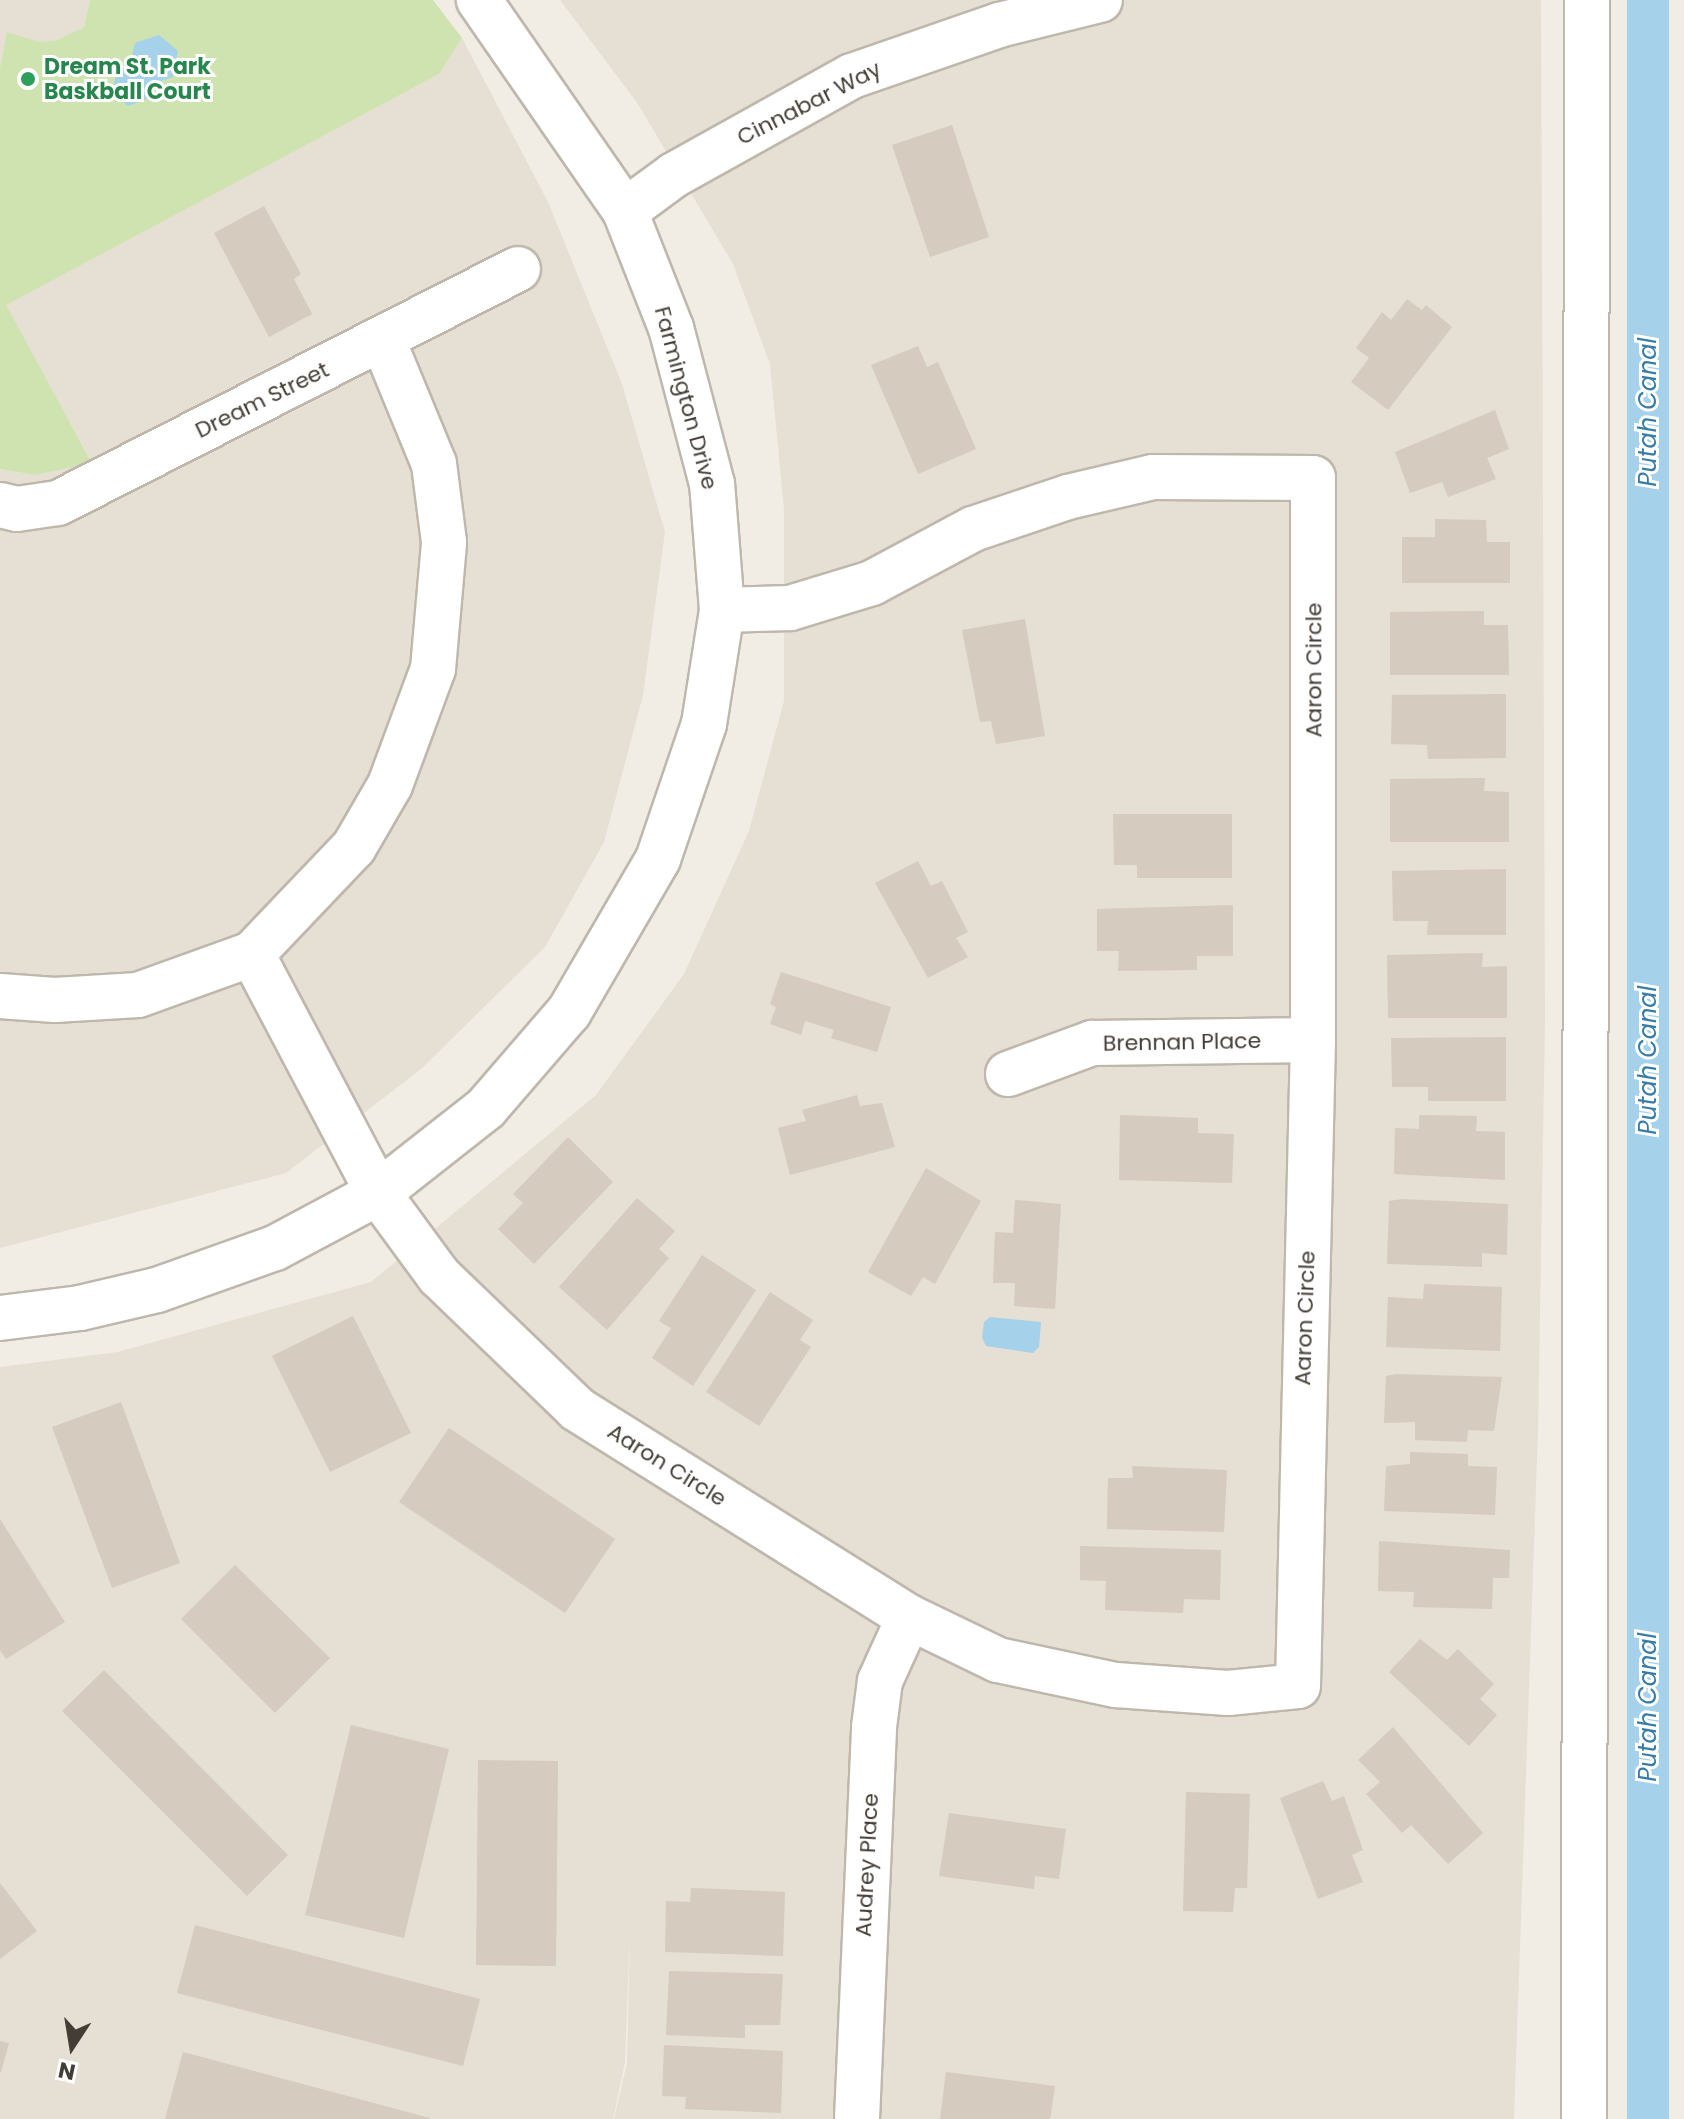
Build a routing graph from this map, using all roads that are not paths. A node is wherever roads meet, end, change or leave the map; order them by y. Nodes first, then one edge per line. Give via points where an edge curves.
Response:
1 (479, 0) edge
2 (1100, 0) edge
3 (1587, 0) edge
4 (625, 211) junction
5 (518, 269) dead end
6 (383, 340) junction
7 (0, 505) edge
8 (722, 610) junction
9 (252, 954) junction
10 (0, 996) edge
11 (1313, 1040) junction
12 (1008, 1074) dead end
13 (378, 1193) junction
14 (0, 1318) edge
15 (909, 1617) junction
16 (857, 2119) edge
17 (1584, 2119) edge

1 - 4 street, Farmington Drive
2 - 4 street, Cinnabar Way via 999,25 852,76 674,175
3 - 17 street
4 - 8 street, Farmington Drive via 671,328 712,484
5 - 6 street, Dream Street
6 - 7 street, Dream Street via 58,503 17,509
6 - 9 street via 434,464 444,542 433,669 390,785 354,847
8 - 11 street, Aaron Circle via 790,608 872,583 973,529 1068,497 1153,477 1313,478
8 - 13 street, Farmington Drive via 704,724 658,859 610,950 569,1012 486,1108
9 - 10 street via 138,995 55,1000
9 - 13 street, Aaron Circle
11 - 12 street, Brennan Place via 1092,1043
11 - 15 street, Aaron Circle via 1298,1686 1228,1693 1116,1685 998,1660
13 - 14 street, Farmington Drive via 275,1248 157,1290 80,1308
13 - 15 street, Aaron Circle via 439,1276 577,1409
15 - 16 street, Audrey Place via 880,1681 874,1727

